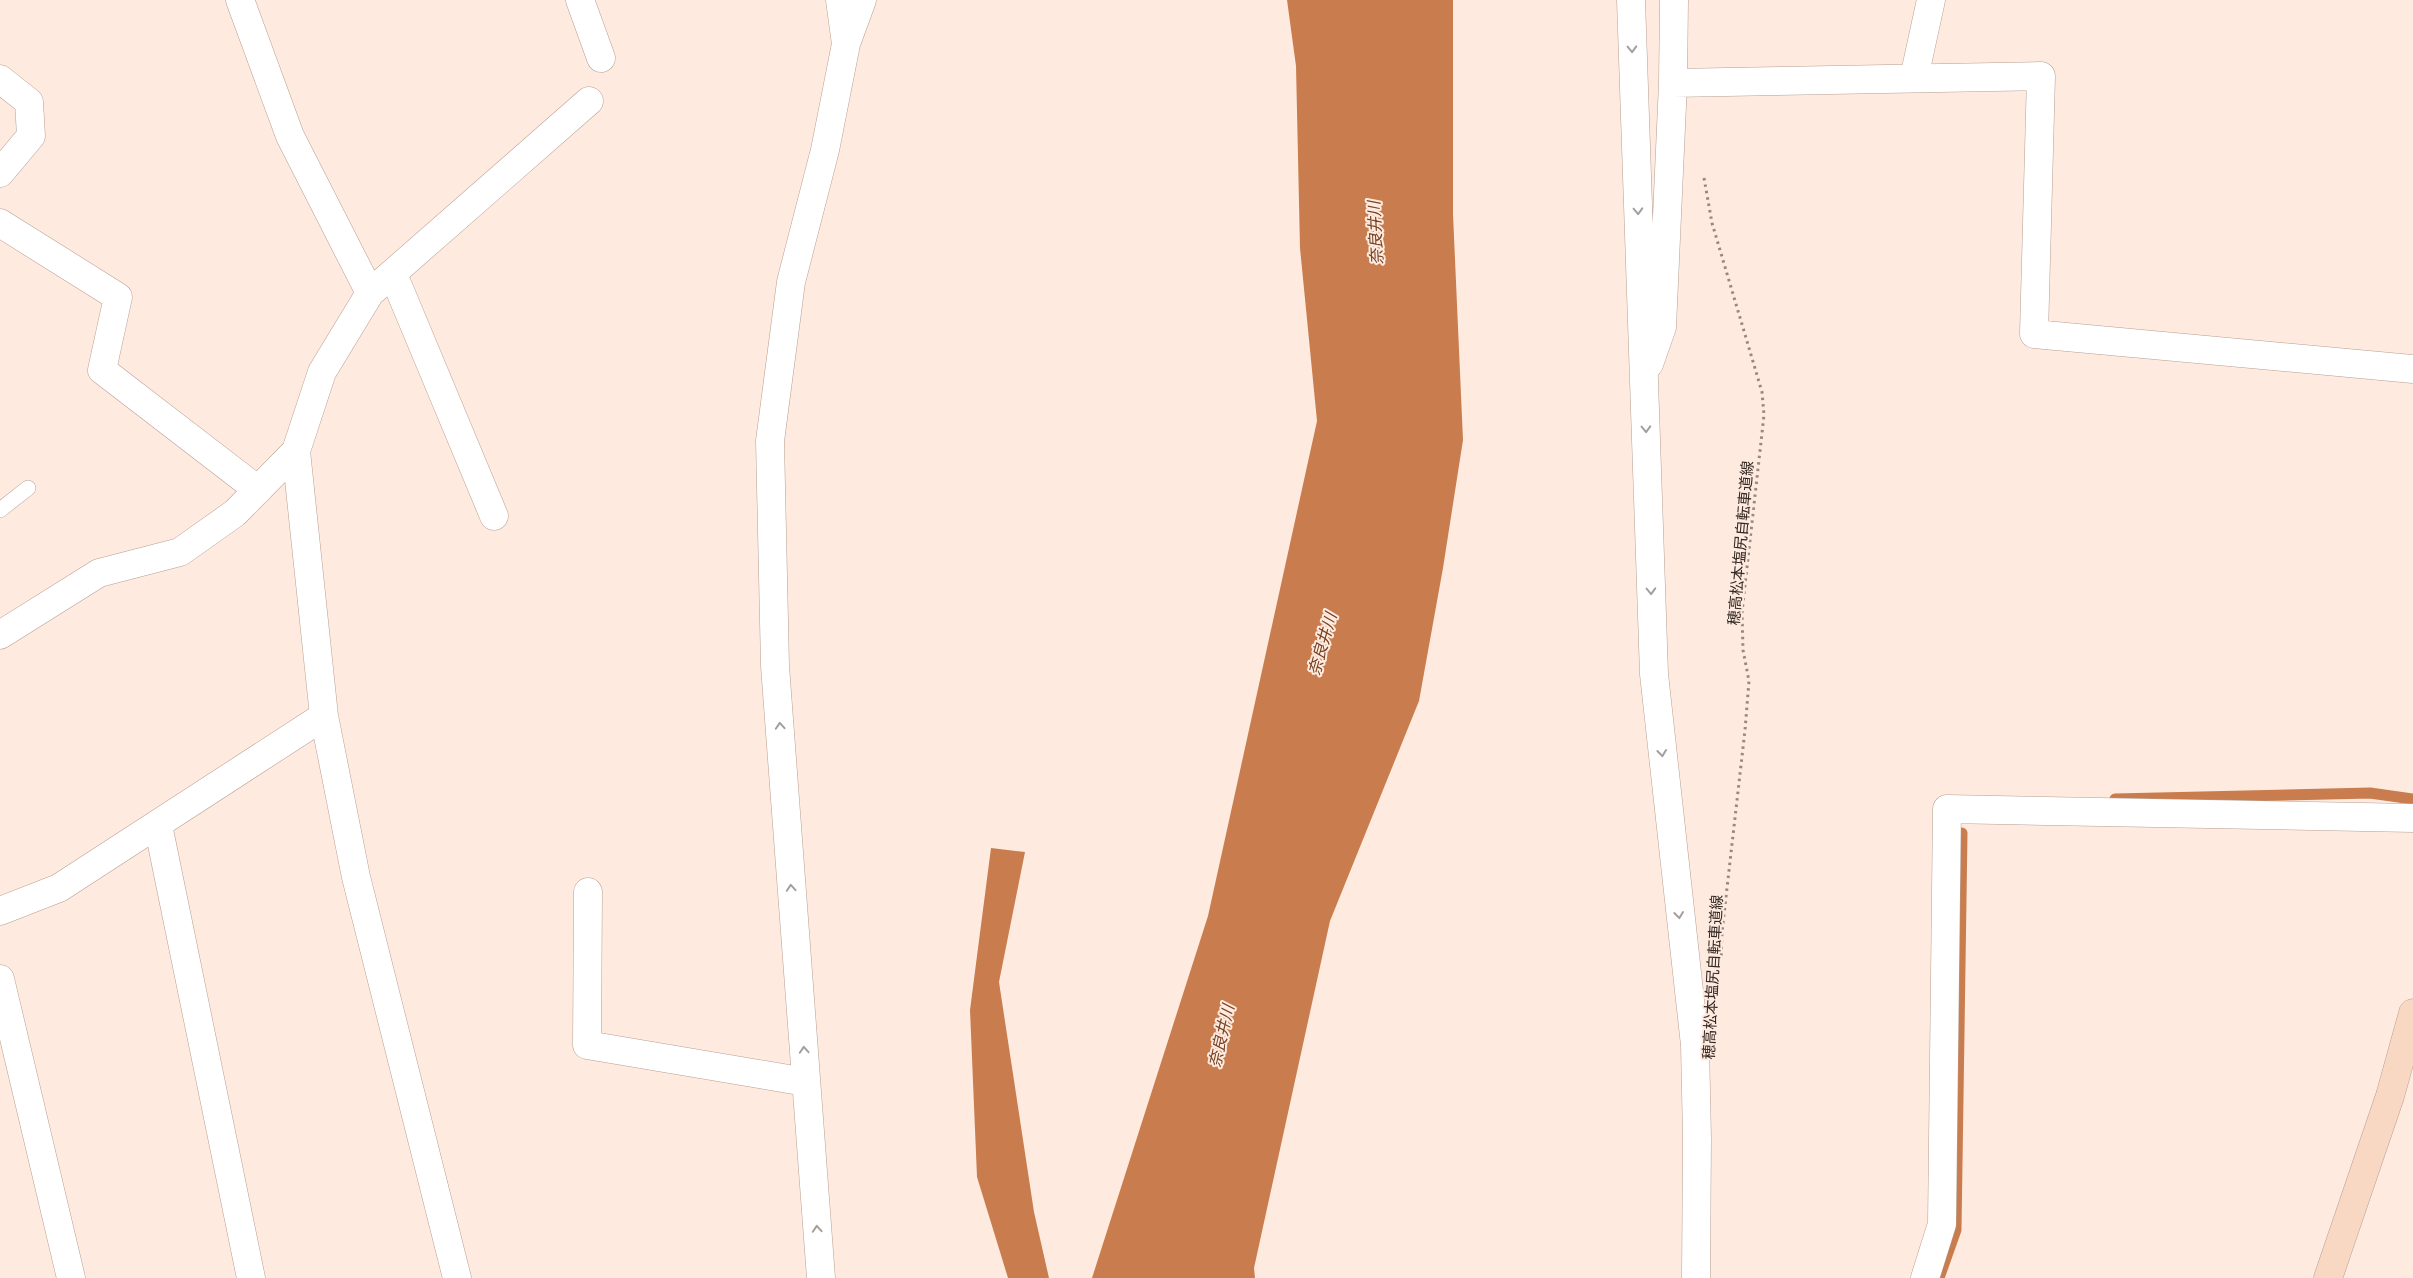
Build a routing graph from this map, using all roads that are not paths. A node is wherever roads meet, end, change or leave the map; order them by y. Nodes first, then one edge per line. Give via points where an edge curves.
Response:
1 (240, 0) edge
2 (580, 0) edge
3 (840, 0) edge
4 (862, 0) edge
5 (1631, 0) edge
6 (1674, 0) edge
7 (1932, 0) edge
8 (846, 44) junction
9 (601, 58) dead end
10 (1914, 78) junction
11 (0, 79) edge
12 (1673, 83) junction
13 (589, 101) dead end
14 (0, 173) edge
15 (0, 223) edge
16 (393, 274) junction
17 (370, 293) junction
18 (2413, 369) edge
19 (1644, 380) junction
20 (296, 451) junction
21 (28, 488) dead end
22 (258, 490) junction
23 (0, 510) edge
24 (494, 516) dead end
25 (0, 634) edge
26 (324, 716) junction
27 (2413, 818) edge
28 (158, 825) junction
29 (588, 892) dead end
30 (0, 911) edge
31 (0, 979) edge
32 (2413, 1013) edge
33 (806, 1082) junction
34 (71, 1278) edge
35 (251, 1278) edge
36 (458, 1278) edge
37 (821, 1278) edge
38 (1696, 1278) edge
39 (1925, 1278) edge
40 (2328, 1278) edge

1 - 17 street via 290,136
2 - 9 street
3 - 8 street
4 - 8 street
5 -> 19 street
6 - 12 street
7 - 10 street
33 -> 8 street via 775,666 770,440 791,282 825,150
10 - 12 street
10 - 18 street via 2041,76 2034,334
11 - 14 street via 29,102 31,136
12 - 19 street via 1662,327
13 - 16 street
15 - 22 street via 118,297 102,370
16 - 17 street
16 - 24 street
17 - 20 street via 322,372
19 -> 38 street via 1654,674 1695,1045 1698,1138
20 - 22 street
20 - 26 street
21 - 23 lane
22 - 25 street via 235,513 180,552 99,574
26 - 28 street
26 - 36 street via 356,877
27 - 39 street via 1947,809 1942,1224
28 - 30 street via 59,888
28 - 35 street
29 - 33 street via 587,1045
31 - 34 street
32 - 40 street via 2390,1096
37 -> 33 street

